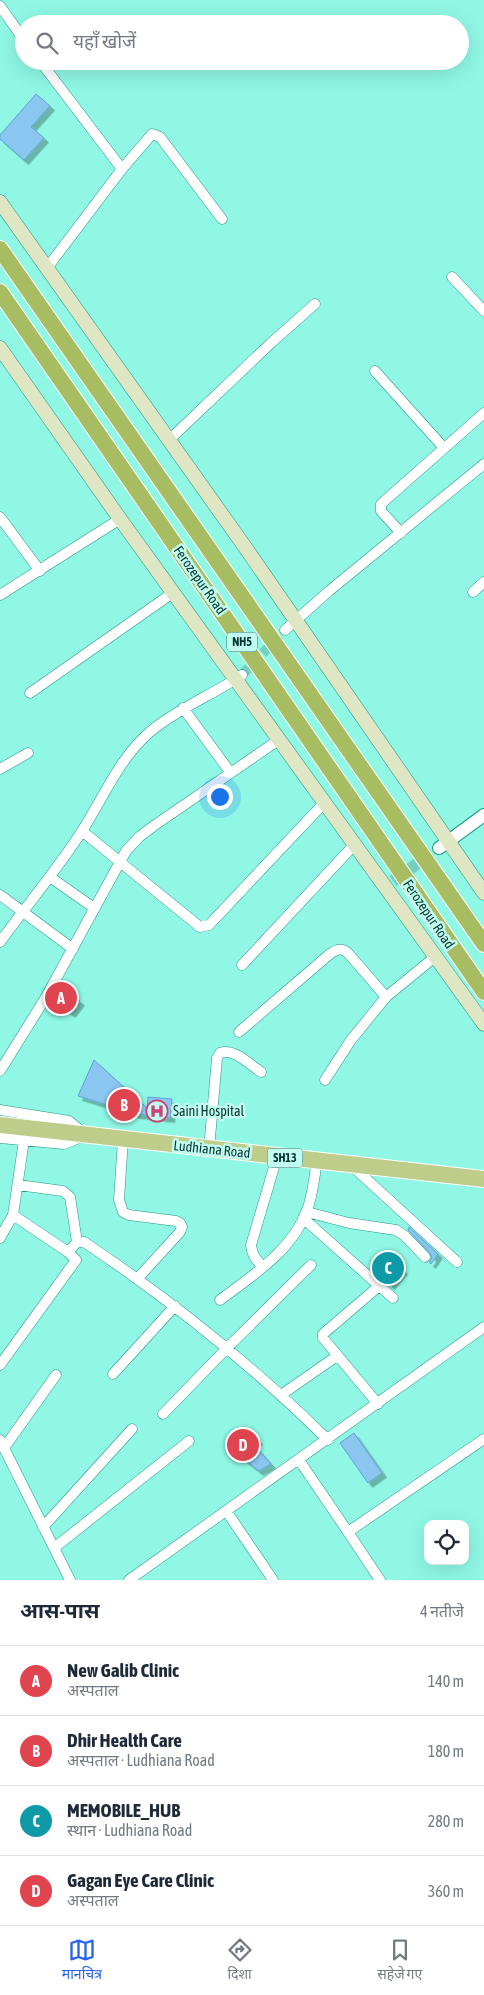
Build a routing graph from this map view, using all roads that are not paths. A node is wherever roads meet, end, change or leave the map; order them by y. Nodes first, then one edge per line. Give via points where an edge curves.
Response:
1 (0, 6) edge
2 (15, 27) edge
3 (47, 70) edge
4 (122, 169) junction
5 (0, 202) edge
6 (222, 219) dead end
7 (0, 249) edge
8 (47, 268) junction
9 (452, 277) dead end
10 (0, 292) edge
11 (315, 304) dead end
12 (484, 311) edge
13 (0, 348) edge
14 (374, 371) dead end
15 (484, 413) edge
16 (168, 441) junction
17 (444, 448) junction
18 (484, 464) edge
19 (0, 517) edge
20 (120, 519) junction
21 (400, 534) junction
22 (40, 571) junction
23 (484, 582) edge
24 (174, 592) junction
25 (473, 592) dead end
26 (0, 595) edge
27 (290, 624) junction
28 (239, 677) junction
29 (30, 693) dead end
30 (182, 708) junction
31 (280, 739) junction
32 (28, 752) dead end
33 (0, 769) edge
34 (230, 772) junction
35 (325, 802) junction
36 (484, 815) edge
37 (82, 831) junction
38 (355, 844) junction
39 (443, 844) junction
40 (120, 862) junction
41 (50, 877) junction
42 (484, 893) edge
43 (0, 895) edge
44 (94, 908) junction
45 (22, 913) junction
46 (0, 942) edge
47 (484, 944) edge
48 (72, 949) junction
49 (436, 956) junction
50 (242, 965) dead end
51 (484, 992) edge
52 (386, 997) junction
53 (484, 1024) edge
54 (239, 1032) dead end
55 (0, 1071) edge
56 (261, 1072) dead end
57 (325, 1080) dead end
58 (0, 1110) edge
59 (0, 1125) edge
60 (86, 1135) junction
61 (0, 1138) edge
62 (123, 1139) junction
63 (24, 1140) junction
64 (209, 1149) junction
65 (277, 1157) junction
66 (317, 1161) junction
67 (351, 1165) junction
68 (484, 1179) edge
69 (18, 1185) junction
70 (13, 1214) junction
71 (305, 1215) junction
72 (0, 1238) edge
73 (77, 1242) junction
74 (68, 1252) junction
75 (425, 1257) dead end
76 (457, 1262) dead end
77 (311, 1266) dead end
78 (263, 1267) junction
79 (138, 1278) junction
80 (379, 1286) junction
81 (394, 1298) dead end
82 (220, 1300) dead end
83 (175, 1306) junction
84 (484, 1327) edge
85 (226, 1349) junction
86 (337, 1356) junction
87 (0, 1365) edge
88 (113, 1374) dead end
89 (56, 1375) dead end
90 (281, 1395) junction
91 (378, 1404) junction
92 (163, 1414) dead end
93 (132, 1429) dead end
94 (328, 1440) junction
95 (484, 1440) edge
96 (189, 1441) dead end
97 (2, 1444) edge
98 (300, 1460) junction
99 (226, 1512) junction
100 (43, 1527) junction
101 (348, 1532) junction
102 (54, 1548) junction
103 (70, 1580) edge
104 (129, 1580) edge
105 (273, 1580) edge
106 (380, 1580) edge

1 - 2 street
3 - 4 street
4 - 6 street via 149,136 156,134
4 - 8 street
5 - 8 main road
7 - 47 highway, NH5
8 - 16 main road
9 - 12 street
10 - 51 highway, Ferozepur Road / NH5
11 - 16 street
13 - 20 main road
14 - 17 street
15 - 17 street
16 - 27 main road via 229,524
17 - 21 street via 381,504 381,511
18 - 21 street
19 - 22 street
20 - 22 street
20 - 24 main road
21 - 27 street
22 - 26 street
23 - 25 street
24 - 28 main road
24 - 29 street
27 - 39 main road
28 - 30 street
28 - 31 main road
30 - 34 street
30 - 37 street via 132,750
31 - 34 street
31 - 35 main road
32 - 33 street
34 - 40 street via 139,837
35 - 38 main road
35 - 40 street via 204,927
36 - 39 street
37 - 40 street
37 - 41 street
38 - 49 main road via 390,884
38 - 50 street
39 - 42 main road
40 - 44 street
41 - 44 street
41 - 45 street
43 - 45 street
44 - 48 street
45 - 46 street
45 - 48 street
48 - 55 street
49 - 52 street
49 - 53 main road
52 - 54 street via 348,953 337,950
52 - 57 street via 351,1040
56 - 64 street via 233,1053 220,1053
58 - 60 street via 69,1121
59 - 60 main road, Ludhiana Road / SH13
60 - 62 main road, Ludhiana Road / SH13
60 - 63 street via 64,1144
61 - 63 street
62 - 64 main road, Ludhiana Road / SH13
62 - 79 street via 119,1200 123,1212 176,1221 182,1227
63 - 69 street
64 - 65 main road, Ludhiana Road / SH13
65 - 66 main road, Ludhiana Road / SH13
65 - 78 street via 252,1244 252,1252
66 - 67 main road, Ludhiana Road / SH13
66 - 71 street
67 - 68 main road, Ludhiana Road / SH13
67 - 76 street
69 - 70 street
69 - 73 street via 68,1193
70 - 72 street
70 - 74 street
71 - 75 street via 396,1230
71 - 78 street via 283,1249
71 - 80 street
73 - 74 street
73 - 79 street via 84,1242
74 - 87 street via 76,1262
77 - 85 street
78 - 82 street
79 - 83 street
80 - 81 street
80 - 86 street via 324,1332 323,1338
83 - 85 street
83 - 88 street
84 - 91 street
85 - 90 street
85 - 92 street
86 - 90 street
86 - 91 street
89 - 97 street
90 - 94 street
91 - 94 street
93 - 100 street
94 - 98 street
95 - 101 street
96 - 102 street
97 - 100 street
98 - 99 street
98 - 101 street
99 - 104 street
99 - 105 street
100 - 102 street
101 - 106 street
102 - 103 street

